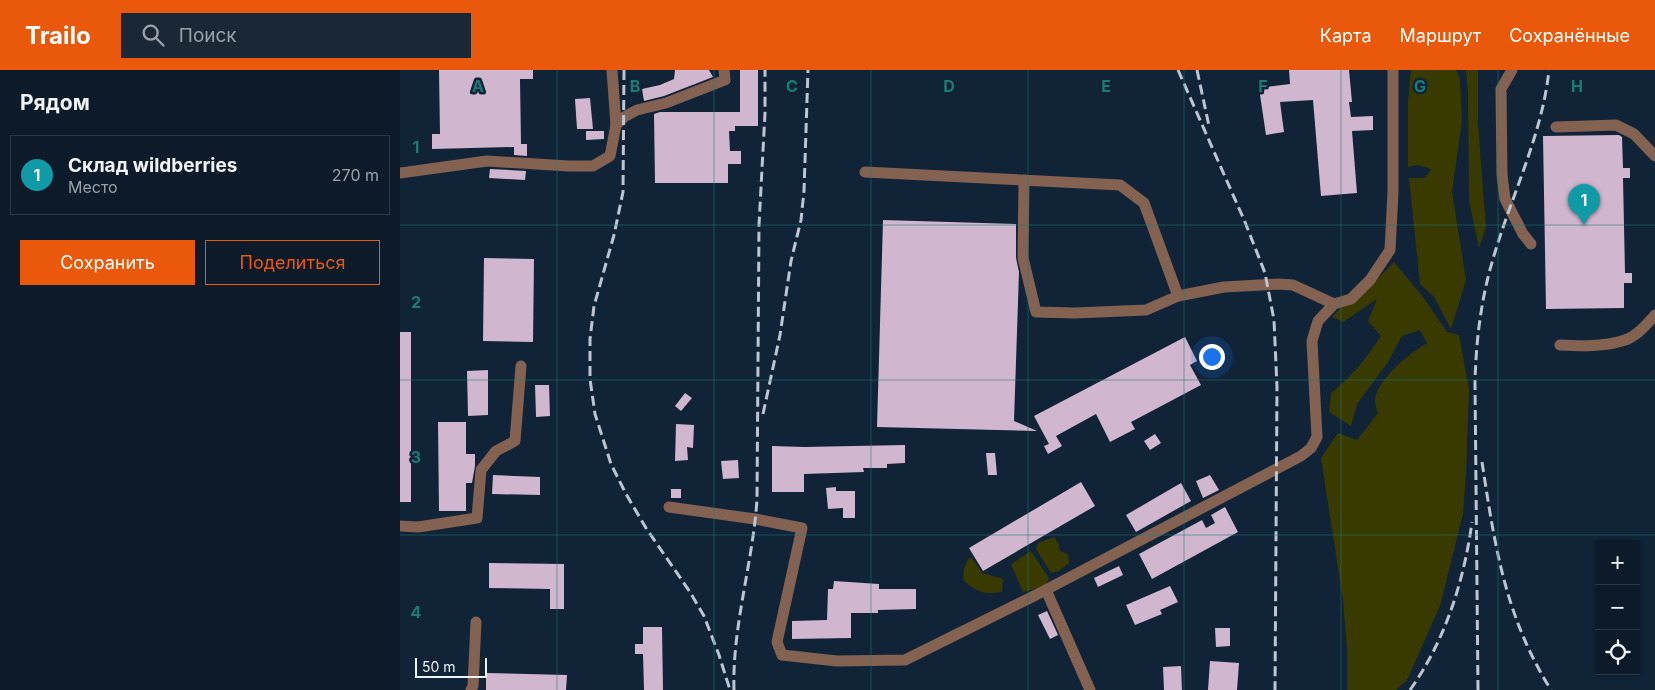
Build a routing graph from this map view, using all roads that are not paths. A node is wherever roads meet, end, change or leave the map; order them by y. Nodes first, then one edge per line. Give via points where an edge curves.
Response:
1 (612, 70) edge
2 (724, 70) edge
3 (1393, 70) edge
4 (1512, 70) edge
5 (616, 125) junction
6 (1556, 127) dead end
7 (1655, 156) edge
8 (865, 172) dead end
9 (400, 174) edge
10 (1024, 180) junction
11 (1531, 244) dead end
12 (1178, 296) junction
13 (1334, 304) junction
14 (1655, 315) edge
15 (1560, 345) dead end
16 (521, 366) dead end
17 (669, 507) dead end
18 (400, 526) edge
19 (1046, 590) junction
20 (476, 622) dead end
21 (471, 690) edge
22 (1090, 690) edge

1 - 5 street
2 - 5 street via 725,80 666,103 637,110
3 - 13 street via 1390,250 1370,280 1351,299
4 - 11 street via 1501,89 1503,183 1509,210
5 - 9 street via 610,156 593,166 487,161
6 - 7 street via 1616,125 1634,134
8 - 10 street
10 - 12 street via 1120,185 1144,203
10 - 12 street via 1023,258 1036,312 1146,310
12 - 13 street via 1224,288 1286,284 1300,287
13 - 19 street via 1318,321 1312,342 1317,438 1311,448 1277,470
14 - 15 street via 1626,340
16 - 18 street via 515,441 496,451 481,470 477,518 418,527
17 - 19 street via 802,528 777,642 782,655 837,660 905,660
19 - 22 street
20 - 21 street

